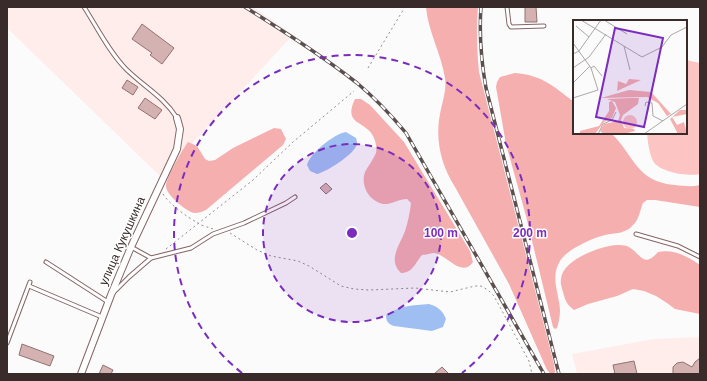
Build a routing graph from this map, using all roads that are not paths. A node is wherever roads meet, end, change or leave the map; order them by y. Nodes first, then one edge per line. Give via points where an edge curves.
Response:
1 (84, 7) edge
2 (507, 7) edge
3 (544, 26) dead end
4 (177, 118) joint
5 (295, 197) dead end
6 (636, 234) dead end
7 (131, 247) junction
8 (700, 257) edge
9 (152, 258) junction
10 (46, 262) dead end
11 (30, 282) dead end
12 (29, 286) junction
13 (111, 296) junction
14 (108, 302) junction
15 (102, 317) junction
16 (7, 343) edge
17 (81, 374) edge

1 - 4 lane via 118,60 158,95
2 - 3 lane via 511,27
4 - 7 street, улица Кукушкина via 180,129 177,149
5 - 9 lane via 244,224 213,234 191,248
6 - 8 lane via 678,246
7 - 9 lane
7 - 13 street, улица Кукушкина
9 - 13 lane via 128,276
10 - 14 lane
11 - 12 lane
12 - 15 lane
12 - 16 lane
13 - 14 street, улица Кукушкина
14 - 15 street, улица Кукушкина
15 - 17 street, улица Кукушкина

